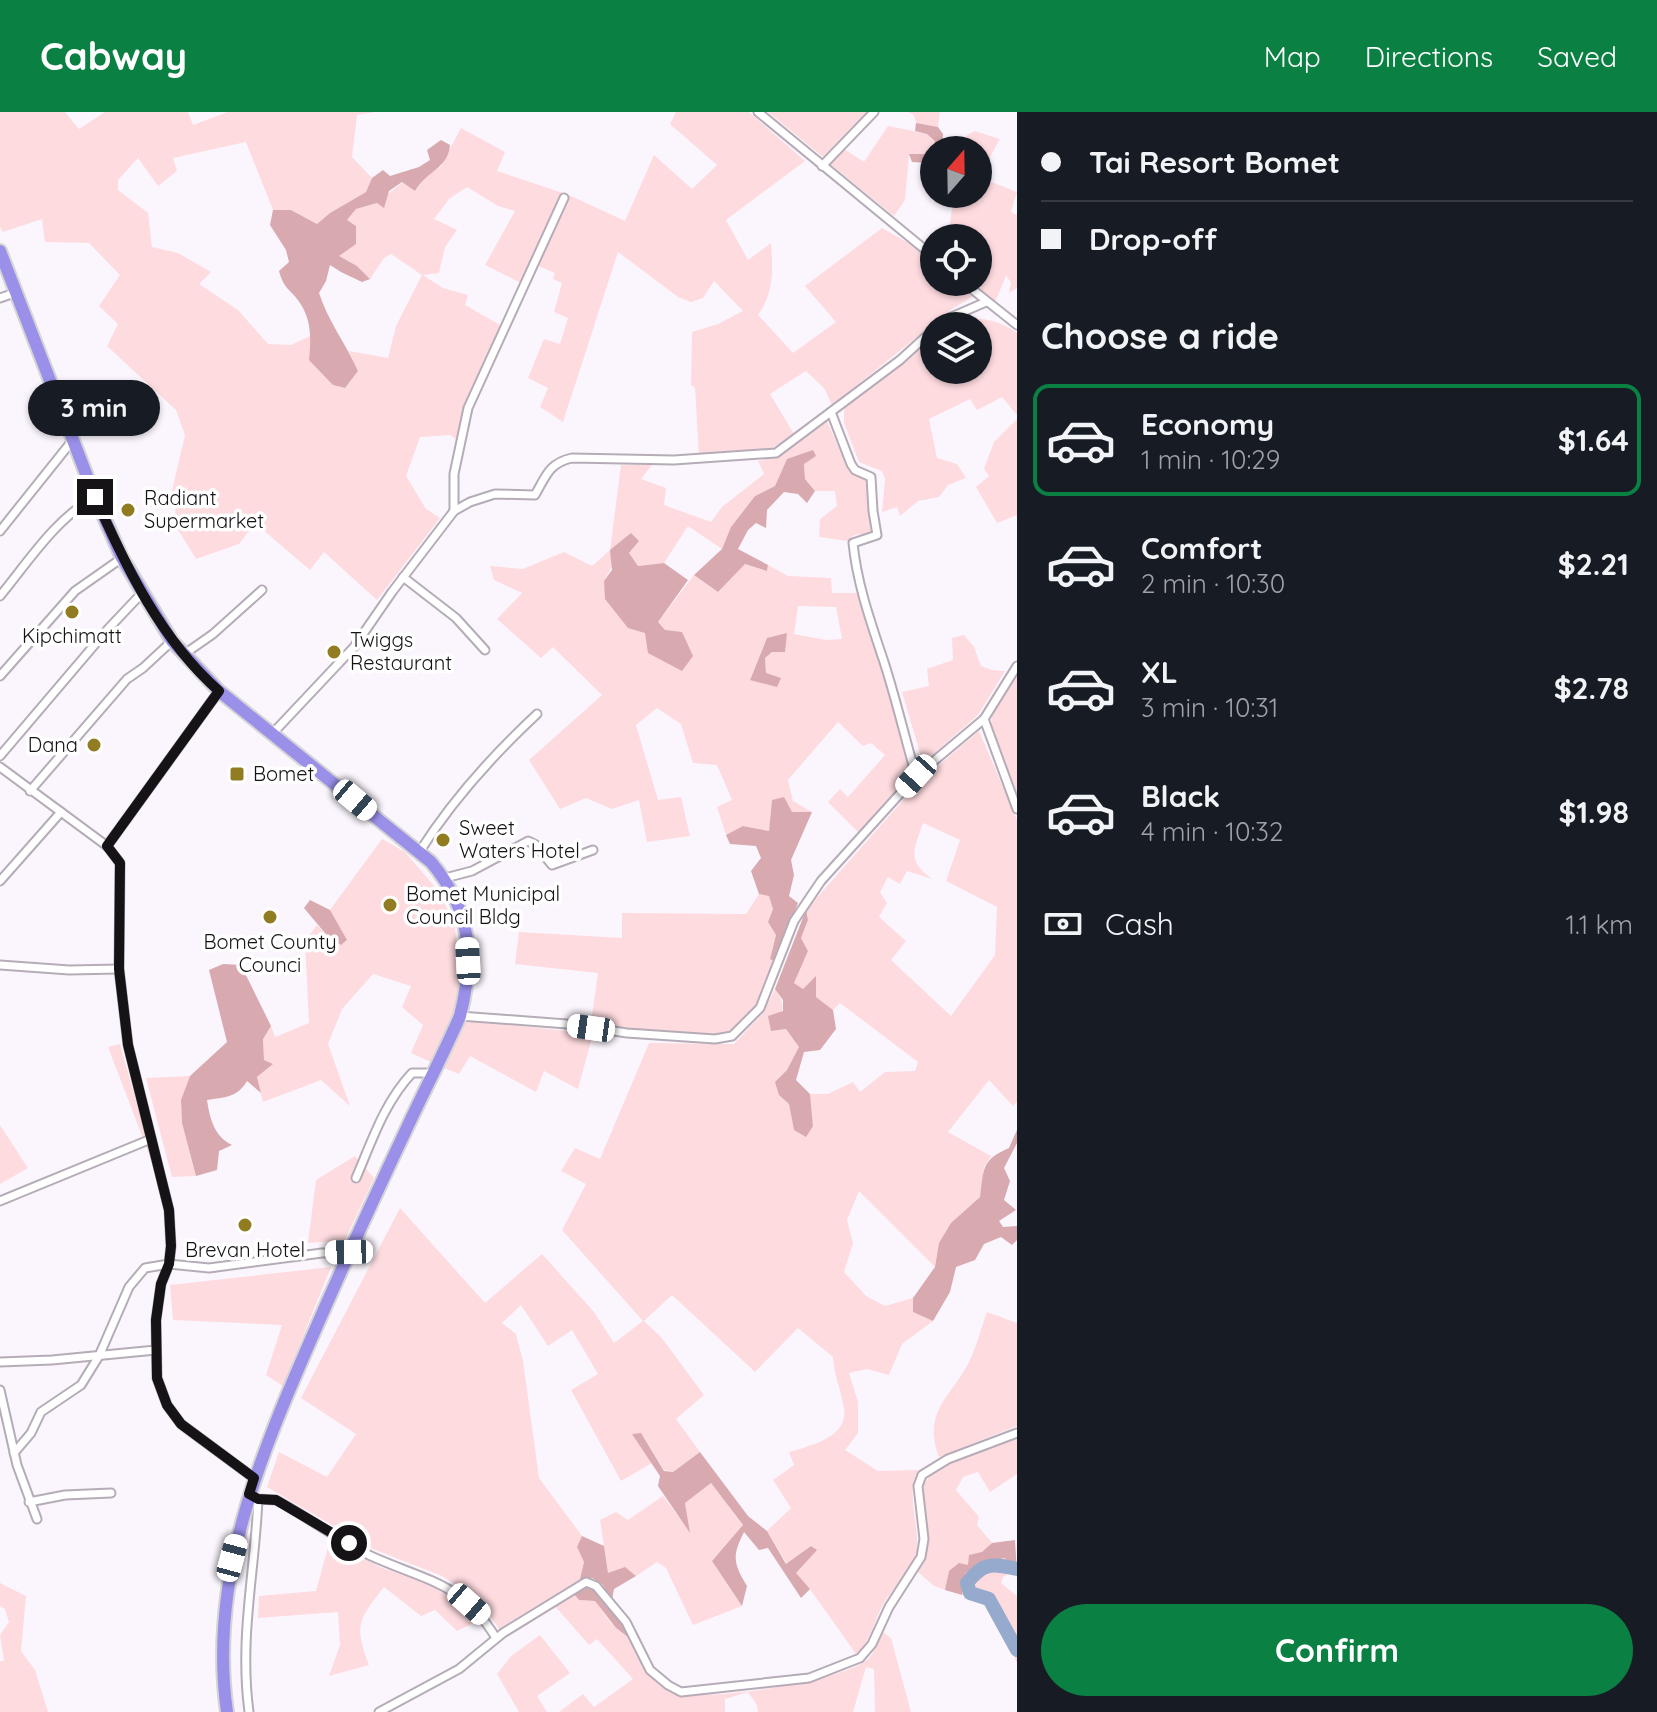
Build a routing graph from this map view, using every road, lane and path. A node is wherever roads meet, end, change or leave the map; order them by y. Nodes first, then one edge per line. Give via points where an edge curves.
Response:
1 (758, 112) edge
2 (874, 112) edge
3 (822, 166) junction
4 (564, 198) dead end
5 (920, 246) edge
6 (0, 251) edge
7 (17, 292) junction
8 (979, 296) edge
9 (0, 298) edge
10 (986, 302) junction
11 (963, 312) edge
12 (1017, 325) edge
13 (920, 342) edge
14 (831, 412) junction
15 (72, 441) junction
16 (95, 497) junction
17 (454, 511) junction
18 (0, 531) edge
19 (122, 558) junction
20 (403, 577) junction
21 (262, 590) dead end
22 (143, 592) junction
23 (0, 596) edge
24 (172, 641) junction
25 (485, 650) dead end
26 (183, 655) junction
27 (1017, 666) edge
28 (0, 676) edge
29 (219, 691) junction
30 (537, 714) dead end
31 (984, 719) junction
32 (273, 733) junction
33 (0, 756) edge
34 (0, 767) edge
35 (916, 776) junction
36 (30, 791) junction
37 (1017, 809) edge
38 (61, 812) junction
39 (107, 846) junction
40 (593, 850) dead end
41 (420, 851) junction
42 (445, 878) junction
43 (0, 881) edge
44 (0, 965) edge
45 (119, 969) junction
46 (460, 1016) junction
47 (433, 1073) junction
48 (151, 1139) junction
49 (356, 1178) dead end
50 (0, 1201) edge
51 (349, 1252) junction
52 (169, 1264) junction
53 (156, 1350) junction
54 (99, 1356) junction
55 (0, 1362) edge
56 (0, 1390) edge
57 (1017, 1433) edge
58 (14, 1453) junction
59 (254, 1478) junction
60 (111, 1493) dead end
61 (254, 1496) junction
62 (29, 1502) junction
63 (37, 1519) dead end
64 (232, 1558) junction
65 (254, 1564) junction
66 (224, 1638) junction
67 (496, 1638) junction
68 (244, 1643) junction
69 (227, 1712) edge
70 (249, 1712) edge
71 (379, 1712) edge

1 - 3 street
2 - 3 street
3 - 5 street
4 - 17 street via 468,408 454,474
6 - 7 highway
7 - 9 street
7 - 15 highway
8 - 10 street
10 - 11 street
10 - 12 street
13 - 14 street
14 - 17 street via 770,455 572,458 548,470 535,495 495,494
14 - 35 street via 851,464 873,482 877,535 855,540 854,553
15 - 16 highway
15 - 18 street
16 - 19 highway
16 - 23 street via 61,524
17 - 20 street
19 - 22 highway
19 - 28 street via 75,591
20 - 25 street via 456,618
20 - 32 street via 354,647
21 - 26 street
22 - 24 highway
22 - 33 street
24 - 26 highway
24 - 36 street via 127,679
26 - 29 highway
27 - 31 street
29 - 32 highway
29 - 39 street
30 - 41 street via 478,771
31 - 35 street
31 - 37 street
32 - 41 highway
34 - 36 street
35 - 46 street via 807,900 760,1008 732,1036 627,1033
36 - 38 street
38 - 39 street
38 - 43 street
39 - 45 street via 120,863
40 - 42 street via 552,865 528,841 468,873
41 - 42 highway
42 - 46 highway via 466,930 468,976
44 - 45 street
45 - 48 street via 128,1045
46 - 47 highway
47 - 49 street via 412,1073 400,1086
47 - 51 highway
48 - 50 street
48 - 52 street via 169,1210
51 - 52 street via 209,1268
51 - 59 highway
52 - 53 street via 157,1299
52 - 54 street via 140,1272
53 - 54 street
53 - 59 street via 159,1386 173,1414
54 - 55 street
54 - 58 street via 81,1385 41,1412
56 - 58 street
57 - 67 street via 948,1459 922,1475 921,1557 872,1644 850,1664 809,1678 681,1692 650,1670 626,1622 596,1586 586,1582
58 - 62 street
59 - 61 highway
60 - 62 street
61 - 64 highway
61 - 65 street
61 - 67 street via 276,1500 370,1555 438,1582 482,1615
62 - 63 street
64 - 65 street
64 - 66 highway
65 - 68 street
66 - 68 street
66 - 69 highway
67 - 71 street via 459,1669
68 - 70 street

